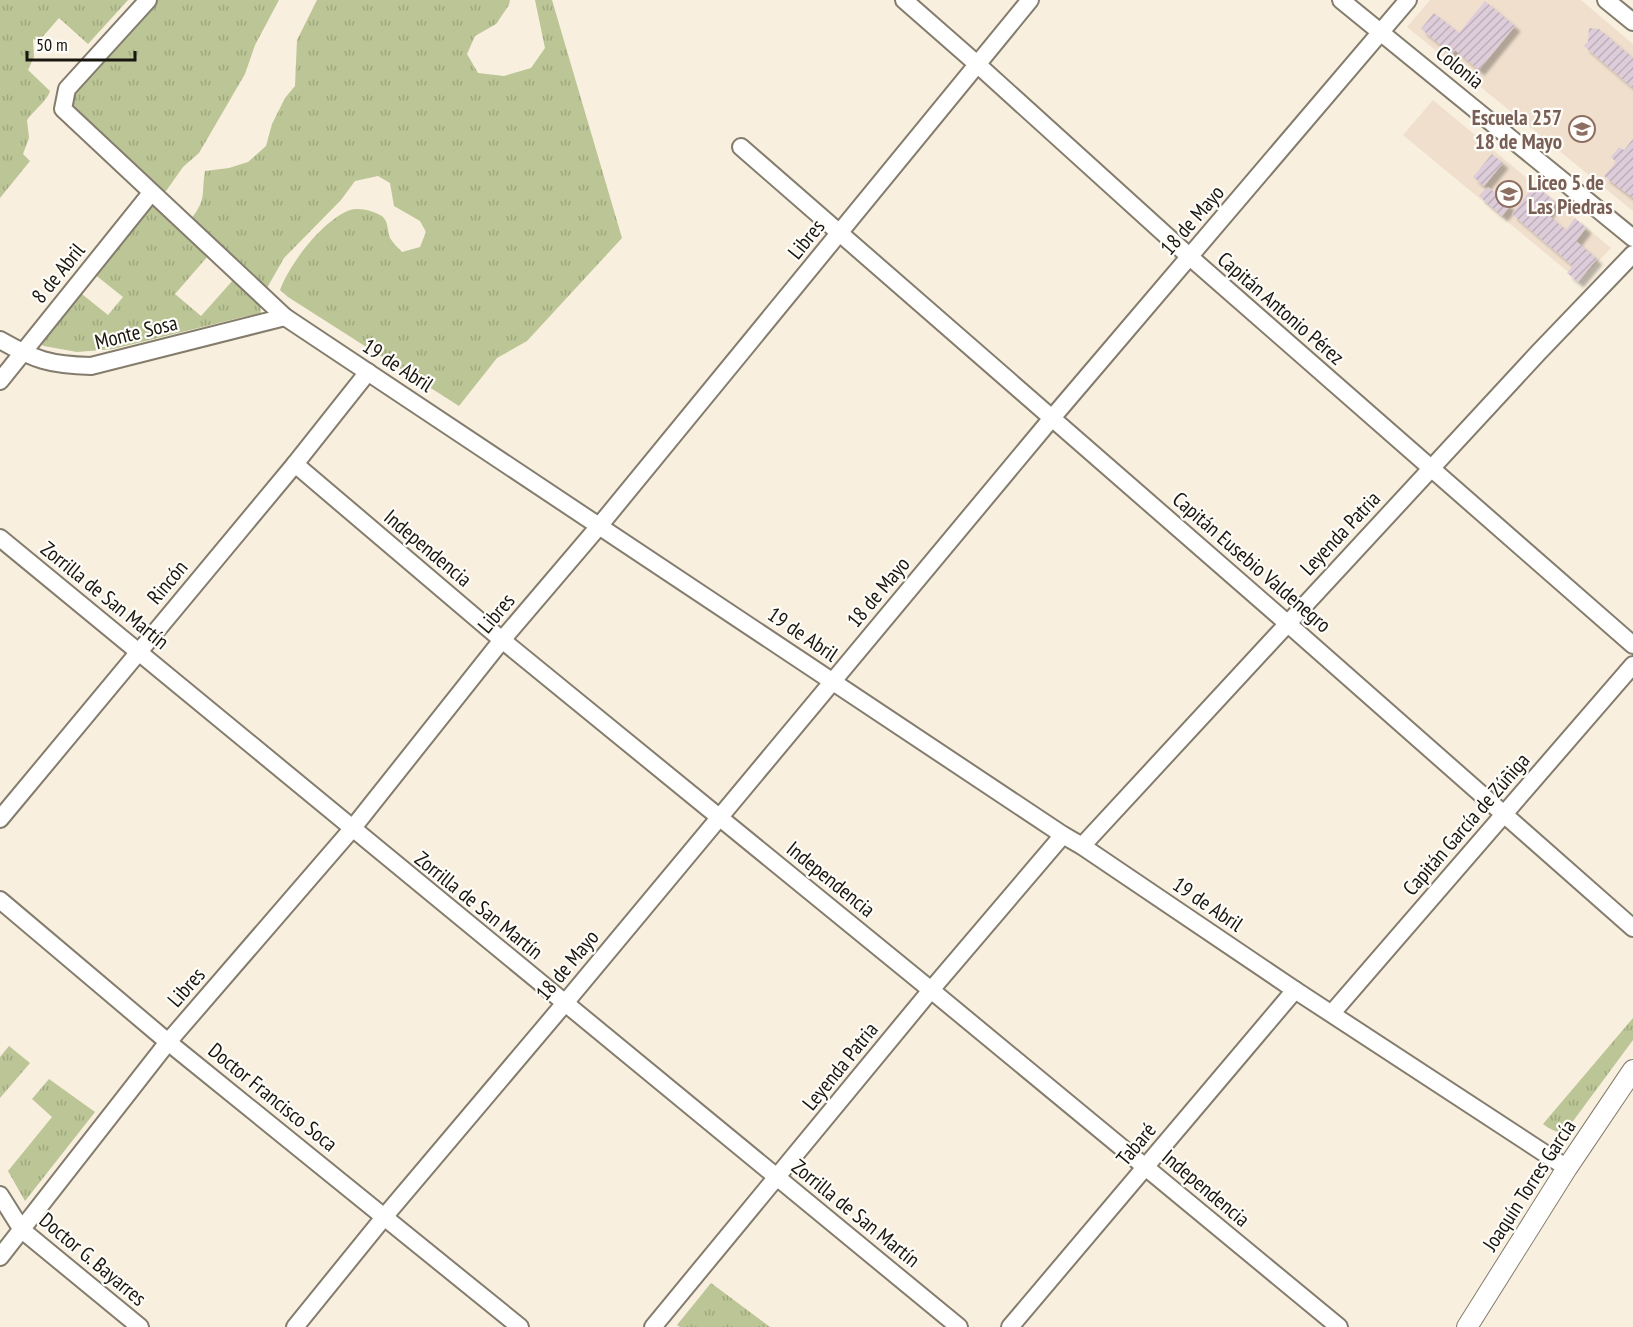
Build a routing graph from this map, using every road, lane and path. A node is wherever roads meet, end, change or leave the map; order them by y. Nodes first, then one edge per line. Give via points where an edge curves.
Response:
1 (148, 0) edge
2 (904, 0) edge
3 (1030, 0) edge
4 (1341, 0) edge
5 (1408, 0) edge
6 (1606, 0) edge
7 (1633, 22) edge
8 (1381, 32) junction
9 (977, 64) junction
10 (741, 147) dead end
11 (151, 193) junction
12 (840, 233) junction
13 (1633, 238) edge
14 (1633, 254) edge
15 (1190, 257) junction
16 (285, 317) junction
17 (0, 340) edge
18 (22, 352) junction
19 (368, 372) junction
20 (0, 381) edge
21 (1052, 418) junction
22 (295, 464) junction
23 (1431, 468) junction
24 (600, 525) junction
25 (0, 538) edge
26 (1287, 623) junction
27 (502, 640) junction
28 (1633, 645) edge
29 (139, 652) junction
30 (1633, 665) edge
31 (833, 681) junction
32 (1504, 815) junction
33 (719, 817) junction
34 (0, 819) edge
35 (352, 829) junction
36 (1063, 835) junction
37 (1082, 846) junction
38 (0, 900) edge
39 (1633, 928) edge
40 (932, 990) junction
41 (1295, 990) junction
42 (565, 1003) junction
43 (1332, 1013) junction
44 (168, 1042) junction
45 (1633, 1070) edge
46 (1146, 1167) junction
47 (1567, 1168) junction
48 (777, 1177) junction
49 (0, 1195) edge
50 (385, 1216) junction
51 (22, 1230) junction
52 (0, 1257) edge
53 (140, 1327) edge
54 (295, 1327) edge
55 (520, 1327) edge
56 (653, 1327) edge
57 (960, 1327) edge
58 (1010, 1327) edge
59 (1339, 1327) edge
60 (1467, 1327) edge

1 - 11 street, 19 de Abril via 67,89 63,109
2 - 9 street, Capitán Antonio Pérez
3 - 9 street, Libres
4 - 8 street, Colonia
5 - 8 street, 18 de Mayo
6 - 7 street
8 - 13 street, Colonia
8 - 15 street, 18 de Mayo
9 - 12 street, Libres
9 - 15 street, Capitán Antonio Pérez
10 - 12 street, Capitán Eusebio Valdenegro
11 - 16 street, 19 de Abril
11 - 18 street, 8 de Abril
12 - 21 street, Capitán Eusebio Valdenegro
12 - 24 street, Libres
14 - 23 street, Leyenda Patria
15 - 21 street, 18 de Mayo
15 - 23 street, Capitán Antonio Pérez
16 - 18 street, Monte Sosa via 91,366 43,361
16 - 19 street, 19 de Abril
17 - 18 street, Monte Sosa
18 - 20 street, 8 de Abril
19 - 22 street, Rincón
19 - 24 street, 19 de Abril
21 - 26 street, Capitán Eusebio Valdenegro
21 - 31 street, 18 de Mayo
22 - 27 street, Independencia
22 - 29 street, Rincón
23 - 26 street, Leyenda Patria
23 - 28 street, Capitán Antonio Pérez
24 - 27 street, Libres
24 - 31 street, 19 de Abril
25 - 29 street, Zorrilla de San Martín
26 - 32 street, Capitán Eusebio Valdenegro
26 - 37 street, Leyenda Patria
27 - 33 street, Independencia
27 - 35 street, Libres
29 - 34 street, Rincón
29 - 35 street, Zorrilla de San Martín
30 - 32 street, Capitán García de Zúñiga
31 - 33 street, 18 de Mayo
31 - 36 street, 19 de Abril
32 - 39 street, Capitán Eusebio Valdenegro
32 - 43 street, Capitán García de Zúñiga
33 - 40 street, Independencia
33 - 42 street, 18 de Mayo
35 - 42 street, Zorrilla de San Martín
35 - 44 street, Libres
36 - 37 street, 19 de Abril
36 - 40 street, Leyenda Patria
37 - 41 street, 19 de Abril
38 - 44 street, Doctor Francisco Soca
40 - 46 street, Independencia
40 - 48 street, Leyenda Patria
41 - 43 street, 19 de Abril
41 - 46 street, Tabaré
42 - 48 street, Zorrilla de San Martín
42 - 50 street, 18 de Mayo
43 - 47 street, 19 de Abril
44 - 50 street, Doctor Francisco Soca
44 - 51 street, Libres
45 - 47 street, Joaquín Torres García
46 - 58 street, Tabaré
46 - 59 street, Independencia
47 - 60 street, Joaquín Torres García
48 - 56 street, Leyenda Patria
48 - 57 street, Zorrilla de San Martín
49 - 51 street, Doctor G. Bayarres
50 - 54 street, 18 de Mayo
50 - 55 street, Doctor Francisco Soca
51 - 52 street, Libres
51 - 53 street, Doctor G. Bayarres

